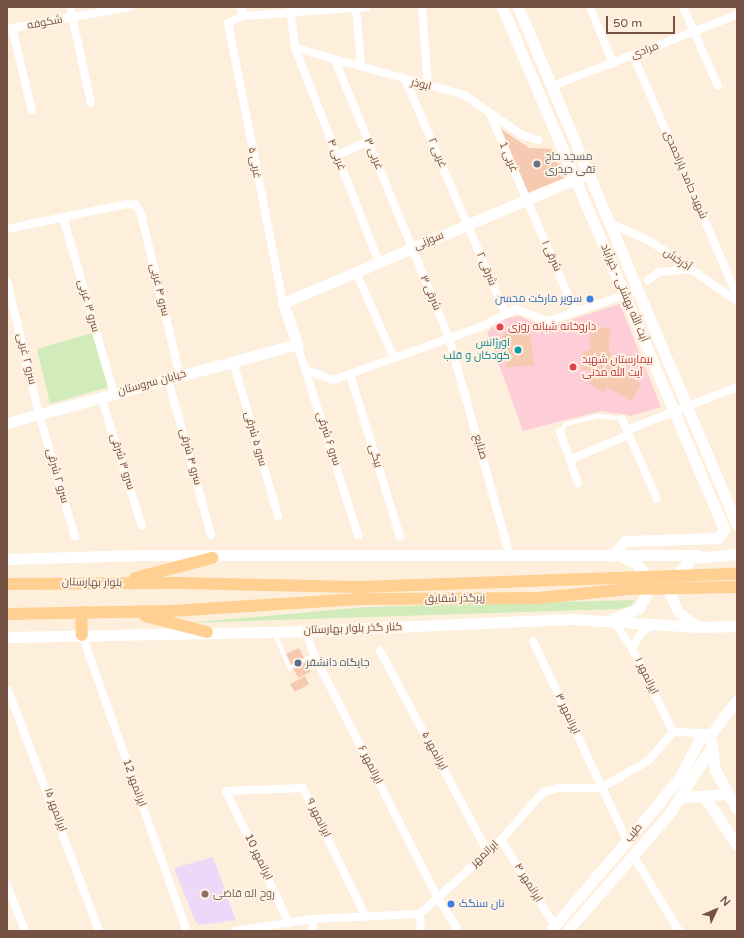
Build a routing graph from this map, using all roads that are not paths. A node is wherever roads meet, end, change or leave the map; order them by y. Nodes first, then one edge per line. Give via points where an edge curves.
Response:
1 (70, 7) edge
2 (129, 7) edge
3 (241, 7) edge
4 (356, 7) edge
5 (367, 7) edge
6 (422, 7) edge
7 (502, 7) edge
8 (518, 7) edge
9 (590, 7) edge
10 (683, 7) edge
11 (290, 10) edge
12 (737, 15) edge
13 (243, 16) junction
14 (72, 18) junction
15 (9, 29) edge
16 (694, 32) junction
17 (295, 48) junction
18 (633, 55) junction
19 (335, 60) junction
20 (613, 63) junction
21 (361, 68) junction
22 (546, 72) junction
23 (532, 77) junction
24 (406, 81) junction
25 (552, 86) junction
26 (718, 86) dead end
27 (428, 87) junction
28 (91, 103) dead end
29 (32, 111) dead end
30 (490, 114) junction
31 (538, 140) dead end
32 (368, 141) junction
33 (336, 156) junction
34 (590, 173) junction
35 (575, 179) junction
36 (526, 200) junction
37 (63, 217) junction
38 (468, 225) junction
39 (614, 225) junction
40 (7, 229) edge
41 (411, 249) junction
42 (378, 262) junction
43 (691, 269) junction
44 (356, 272) junction
45 (648, 280) dead end
46 (7, 281) edge
47 (640, 290) junction
48 (624, 294) junction
49 (737, 295) edge
50 (737, 300) edge
51 (283, 303) junction
52 (575, 311) junction
53 (505, 312) junction
54 (449, 338) junction
55 (297, 344) junction
56 (393, 356) junction
57 (233, 361) junction
58 (306, 370) junction
59 (350, 374) junction
60 (180, 376) junction
61 (168, 379) junction
62 (737, 387) edge
63 (114, 394) junction
64 (101, 397) junction
65 (687, 407) junction
66 (674, 412) junction
67 (39, 414) junction
68 (622, 419) joint
69 (7, 423) edge
70 (560, 432) joint
71 (628, 433) junction
72 (570, 459) junction
73 (578, 483) dead end
74 (657, 499) dead end
75 (278, 516) dead end
76 (737, 524) edge
77 (142, 526) dead end
78 (211, 535) dead end
79 (358, 535) dead end
80 (75, 538) dead end
81 (400, 538) dead end
82 (737, 547) edge
83 (737, 554) edge
84 (612, 556) junction
85 (510, 557) junction
86 (695, 557) junction
87 (212, 558) junction
88 (7, 559) edge
89 (737, 574) edge
90 (116, 583) junction
91 (178, 583) joint
92 (7, 584) edge
93 (737, 588) edge
94 (129, 611) junction
95 (81, 612) junction
96 (7, 614) edge
97 (609, 621) junction
98 (654, 624) junction
99 (737, 626) edge
100 (698, 627) junction
101 (306, 631) junction
102 (207, 632) junction
103 (274, 632) junction
104 (82, 635) junction
105 (7, 637) edge
106 (533, 641) dead end
107 (632, 648) junction
108 (380, 651) dead end
109 (314, 655) junction
110 (8, 690) dead end
111 (737, 700) edge
112 (673, 732) junction
113 (712, 733) junction
114 (712, 746) junction
115 (601, 788) junction
116 (226, 791) joint
117 (728, 794) junction
118 (704, 796) junction
119 (682, 797) junction
120 (658, 804) junction
121 (737, 809) edge
122 (669, 814) junction
123 (501, 840) junction
124 (627, 841) junction
125 (737, 845) edge
126 (488, 852) junction
127 (633, 855) junction
128 (7, 885) edge
129 (438, 898) junction
130 (420, 914) junction
131 (366, 917) junction
132 (312, 919) junction
133 (290, 922) junction
134 (552, 928) edge
135 (25, 931) edge
136 (99, 931) edge
137 (187, 931) edge
138 (235, 931) edge
139 (313, 931) edge
140 (421, 931) edge
141 (460, 931) edge
142 (567, 931) edge
143 (679, 931) edge

1 - 14 street
2 - 14 street, شکوفه
3 - 13 street
4 - 5 street
4 - 11 street
4 - 21 street
6 - 27 street
7 - 23 main road, آیت الله بهشتی - خیرآباد
8 - 22 main road, آیت الله بهشتی - خیرآباد
9 - 20 street
10 - 16 street
11 - 13 street
11 - 17 street, غربی ۴
12 - 16 street, مرادی
13 - 51 street, غربی ۵ via 228,23
14 - 15 street, شکوفه
14 - 28 street
15 - 29 street
16 - 18 street, مرادی
16 - 26 street
17 - 19 street, ابوذر
17 - 33 street, غربی ۴
18 - 20 street, مرادی
18 - 49 street, شهید حامد یاراحمدی
19 - 21 street, ابوذر
19 - 32 street, غربی ۳
20 - 25 street, مرادی
21 - 24 street, ابوذر
22 - 23 main road
22 - 25 main road, آیت الله بهشتی - خیرآباد
23 - 35 main road, آیت الله بهشتی - خیرآباد
24 - 27 street, ابوذر
24 - 38 street, غربی ۲
25 - 34 main road, آیت الله بهشتی - خیرآباد
27 - 30 street, ابوذر via 464,95
30 - 31 street, ابوذر
30 - 36 street, غربی 1
32 - 33 street
32 - 41 street, غربی ۳
33 - 42 street, غربی ۴
34 - 35 main road, سوزنی
34 - 39 main road, آیت الله بهشتی - خیرآباد
35 - 36 main road, سوزنی
35 - 48 main road, آیت الله بهشتی - خیرآباد
36 - 38 main road, سوزنی
36 - 52 street, شرقی ۱
37 - 40 street
37 - 60 street, سرو ۴ غربی via 136,205 141,214
37 - 63 street, سرو ۳ غربی
38 - 41 main road, سوزنی
38 - 53 street, شرقی ۲
39 - 43 street, آذرخش via 650,241
39 - 47 main road, آیت الله بهشتی - خیرآباد
41 - 42 main road, سوزنی
41 - 54 street, شرقی ۳
42 - 44 main road, سوزنی
43 - 45 street via 659,272
43 - 50 street, آذرخش
44 - 51 main road, سوزنی
44 - 56 street
46 - 67 street, سرو ۲ غربی
47 - 48 street
47 - 65 main road, آیت الله بهشتی - خیرآباد
48 - 52 street
48 - 66 main road, آیت الله بهشتی - خیرآباد
51 - 55 main road
52 - 53 street via 548,321 520,308
53 - 54 street
54 - 56 street
54 - 85 street, صنایع
55 - 57 main road, خیابان سروستان
55 - 58 street, سرو ۶ شرقی
56 - 59 street
57 - 60 main road, خیابان سروستان
57 - 75 street, سرو ۵ شرقی
58 - 59 street via 333,380
58 - 79 street, سرو ۶ شرقی
59 - 81 street, بیگی
60 - 61 main road, خیابان سروستان
61 - 63 main road, خیابان سروستان
61 - 78 street, سرو ۴ شرقی
62 - 65 street
63 - 64 main road, خیابان سروستان
64 - 67 main road, خیابان سروستان
64 - 77 street, سرو ۳ شرقی
65 - 66 street
65 - 76 main road, آیت الله بهشتی - خیرآباد
66 - 71 street
66 - 84 main road, آیت الله بهشتی - خیرآباد via 717,507 723,535 705,539 625,541
67 - 69 main road, خیابان سروستان
67 - 80 street, سرو ۲ شرقی
68 - 70 lane via 599,416 566,424
68 - 71 street
70 - 72 street
71 - 72 street
71 - 74 street
72 - 73 street
82 - 86 main road via 710,549
83 - 86 main road
84 - 85 main road
84 - 86 main road
84 - 97 main road via 636,563 648,584 639,608
85 - 87 main road
86 - 100 main road via 672,586 672,600 678,612
87 - 88 main road via 141,555
87 - 90 main road
89 - 91 main road, زیرگذر شقایق via 367,587
90 - 91 main road, بلوار بهارستان
90 - 92 main road, بلوار بهارستان
93 - 94 main road, زیرگذر شقایق via 630,589 538,598 359,599 172,611
94 - 95 main road
94 - 102 main road
95 - 96 main road
95 - 104 main road
97 - 98 main road, کنار گذر بلوار بهارستان
97 - 101 main road, کنار گذر بلوار بهارستان
97 - 107 street, ایرانمهر ۱
98 - 100 main road, کنار گذر بلوار بهارستان
98 - 107 street via 642,632
99 - 100 main road, کنار گذر بلوار بهارستان
101 - 103 main road, کنار گذر بلوار بهارستان
101 - 109 street, ایرانمهر ۶
102 - 103 main road, کنار گذر بلوار بهارستان
102 - 104 main road, کنار گذر بلوار بهارستان
103 - 109 lane via 290,668
104 - 105 main road, کنار گذر بلوار بهارستان
104 - 137 street, ایرانمهر 12
106 - 115 street, ایرانمهر ۳
107 - 112 street, ایرانمهر ۱
108 - 126 street, ایرانمهر ۵
109 - 129 street, ایرانمهر ۶
110 - 136 street, ایرانمهر ۱۵
111 - 113 main road, طیب
112 - 113 street
112 - 115 street, ایرانمهر via 648,761
113 - 114 main road
113 - 120 main road, طیب via 699,740 680,777
114 - 117 main road via 716,770
114 - 119 main road, طیب
115 - 123 street, ایرانمهر via 558,788 543,792
115 - 124 street, ایرانمهر ۳
116 - 131 street, ایرانمهر ۹ via 303,788
116 - 133 street, ایرانمهر 10
117 - 118 main road
117 - 121 main road
118 - 119 main road
118 - 125 main road
119 - 122 main road, طیب
120 - 122 main road
120 - 124 main road, طیب
122 - 127 main road, طیب
123 - 126 street, ایرانمهر
123 - 134 street, ایرانمهر ۴
124 - 134 main road, طیب
126 - 129 street, ایرانمهر
127 - 142 main road, طیب
127 - 143 street
128 - 135 street
129 - 130 street, ایرانمهر
129 - 141 street, ایرانمهر ۶
130 - 131 street
130 - 140 street
131 - 132 street
132 - 133 street
132 - 139 street
133 - 138 street

